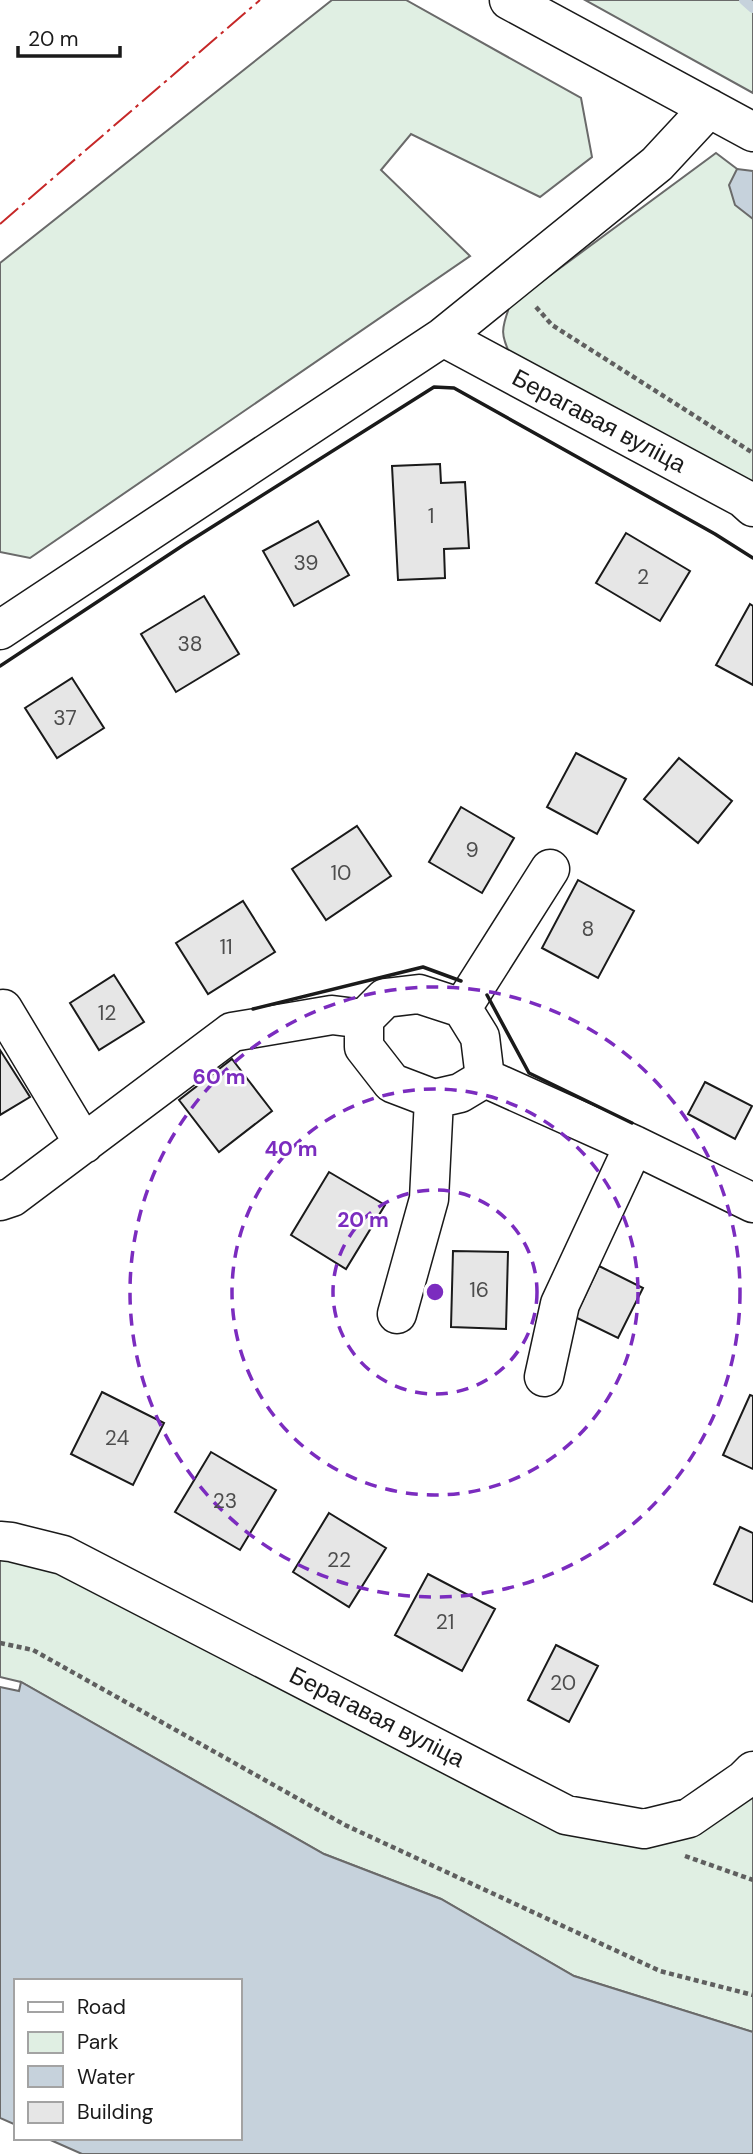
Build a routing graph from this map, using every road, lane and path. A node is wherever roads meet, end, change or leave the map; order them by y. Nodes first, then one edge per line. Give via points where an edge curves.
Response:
1 (509, 0) edge
2 (709, 108) junction
3 (753, 132) edge
4 (512, 281) junction
5 (443, 337) junction
6 (753, 453) edge
7 (753, 507) edge
8 (0, 630) edge
9 (550, 869) dead end
10 (462, 1008) junction
11 (3, 1009) dead end
12 (364, 1019) junction
13 (485, 1078) junction
14 (434, 1099) junction
15 (84, 1144) junction
16 (634, 1145) junction
17 (0, 1201) edge
18 (753, 1203) edge
19 (397, 1314) dead end
20 (544, 1377) dead end
21 (0, 1541) edge
22 (0, 1643) edge
23 (753, 1771) edge
24 (644, 1829) junction
25 (753, 1880) edge
26 (753, 1995) edge

1 - 2 street
2 - 3 street
2 - 4 street via 657,164
4 - 5 street
4 - 6 path via 552,325
5 - 7 street, Берагавая вуліца
5 - 8 street
9 - 10 street
10 - 12 street via 419,993 384,998
10 - 13 street via 480,1037
11 - 15 street
12 - 14 street via 364,1047 392,1083
12 - 15 street via 332,1015 232,1032
13 - 14 street via 460,1093
13 - 16 street
14 - 19 street via 429,1199
15 - 17 street
16 - 18 street
16 - 20 street via 560,1304
21 - 24 street, Берагавая вуліца via 63,1555 566,1815
22 - 26 path via 33,1650 357,1831 660,1971
23 - 24 street, Берагавая вуліца via 689,1818
24 - 25 path via 650,1844

